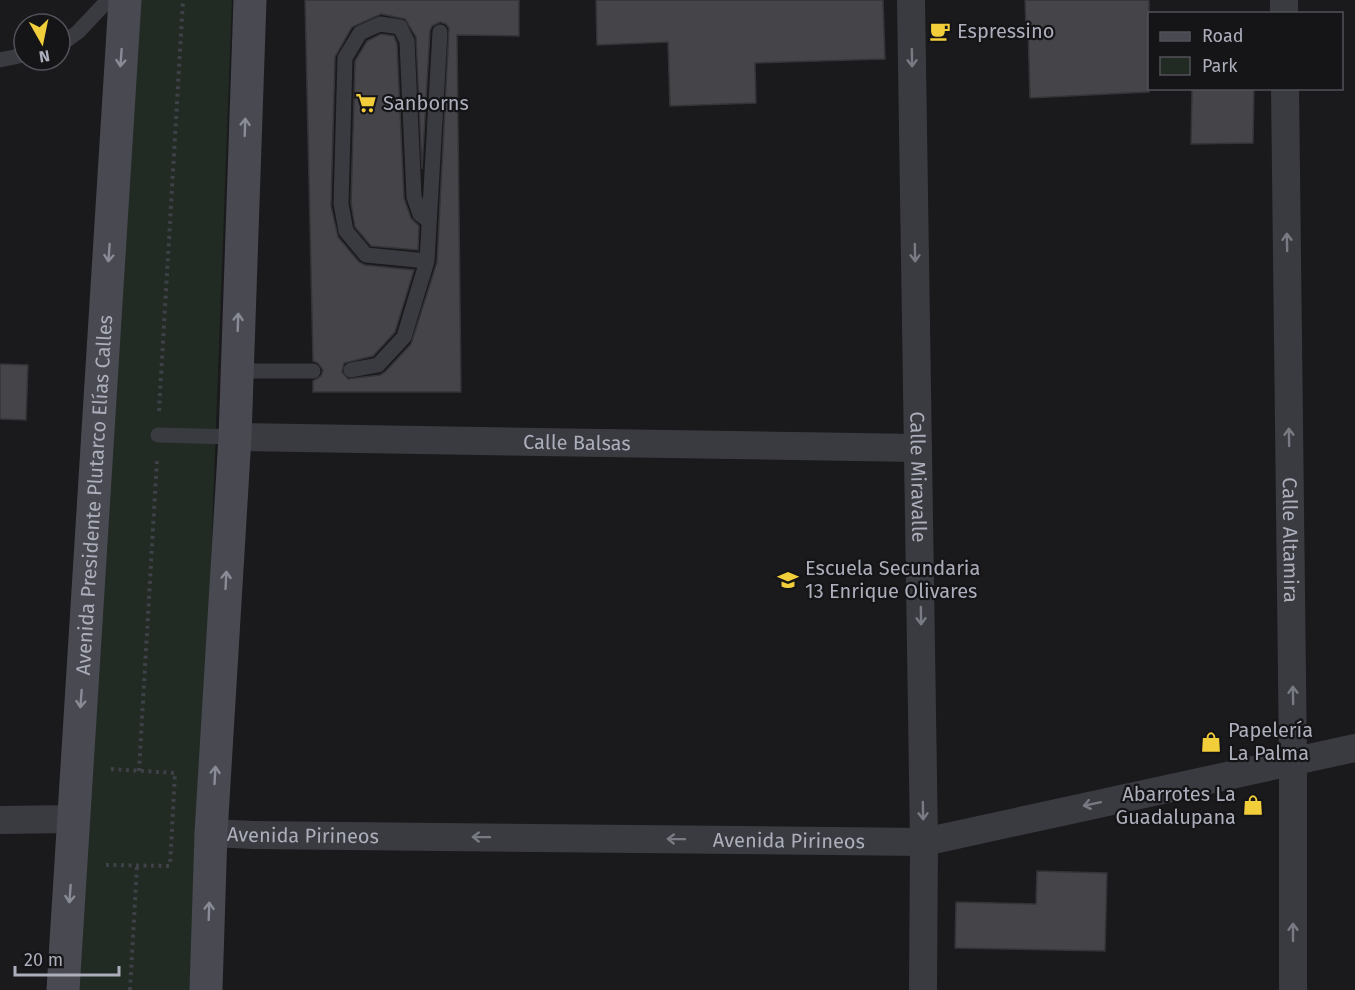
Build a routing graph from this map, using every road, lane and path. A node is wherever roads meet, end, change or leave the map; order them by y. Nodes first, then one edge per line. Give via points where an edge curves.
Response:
1 (108, 0) edge
2 (124, 0) edge
3 (183, 0) edge
4 (250, 0) edge
5 (911, 0) edge
6 (440, 32) dead end
7 (72, 36) edge
8 (1285, 90) edge
9 (429, 221) junction
10 (427, 261) junction
11 (351, 370) dead end
12 (236, 371) junction
13 (313, 371) dead end
14 (158, 435) junction
15 (235, 437) junction
16 (918, 448) junction
17 (1355, 748) edge
18 (1293, 760) junction
19 (108, 769) dead end
20 (139, 771) junction
21 (73, 819) junction
22 (0, 820) edge
23 (211, 833) junction
24 (924, 842) junction
25 (72, 864) junction
26 (137, 866) junction
27 (170, 866) junction
28 (210, 868) junction
29 (63, 990) edge
30 (130, 990) edge
31 (206, 990) edge
32 (923, 990) edge
33 (1293, 990) edge

1 - 7 lane
2 -> 21 main road, Avenida Presidente Plutarco Elías Calles
3 - 14 path
12 -> 4 main road
5 -> 16 street, Calle Miravalle
6 - 9 lane
18 -> 8 street, Calle Altamira
9 - 10 lane
9 - 10 lane via 420,214 414,197 407,41 400,27 380,24 360,33 345,58 341,204 346,231 366,255
10 - 11 lane via 404,337 378,365
12 - 13 lane
12 - 15 main road
14 - 15 lane
14 - 20 path
15 - 16 street, Calle Balsas
23 -> 15 main road
16 -> 24 street, Calle Miravalle
17 - 18 street, Avenida Pirineos
18 -> 24 street, Avenida Pirineos
33 -> 18 street, Calle Altamira
19 - 20 path
20 - 27 path via 175,773
21 - 22 street
21 - 25 main road, Avenida Presidente Plutarco Elías Calles
24 -> 23 street, Avenida Pirineos
23 - 28 main road
24 - 32 street, Calle Miravalle
25 - 26 path
25 -> 29 main road, Avenida Presidente Plutarco Elías Calles
26 - 27 path
26 - 30 path
27 - 28 path
31 -> 28 main road

